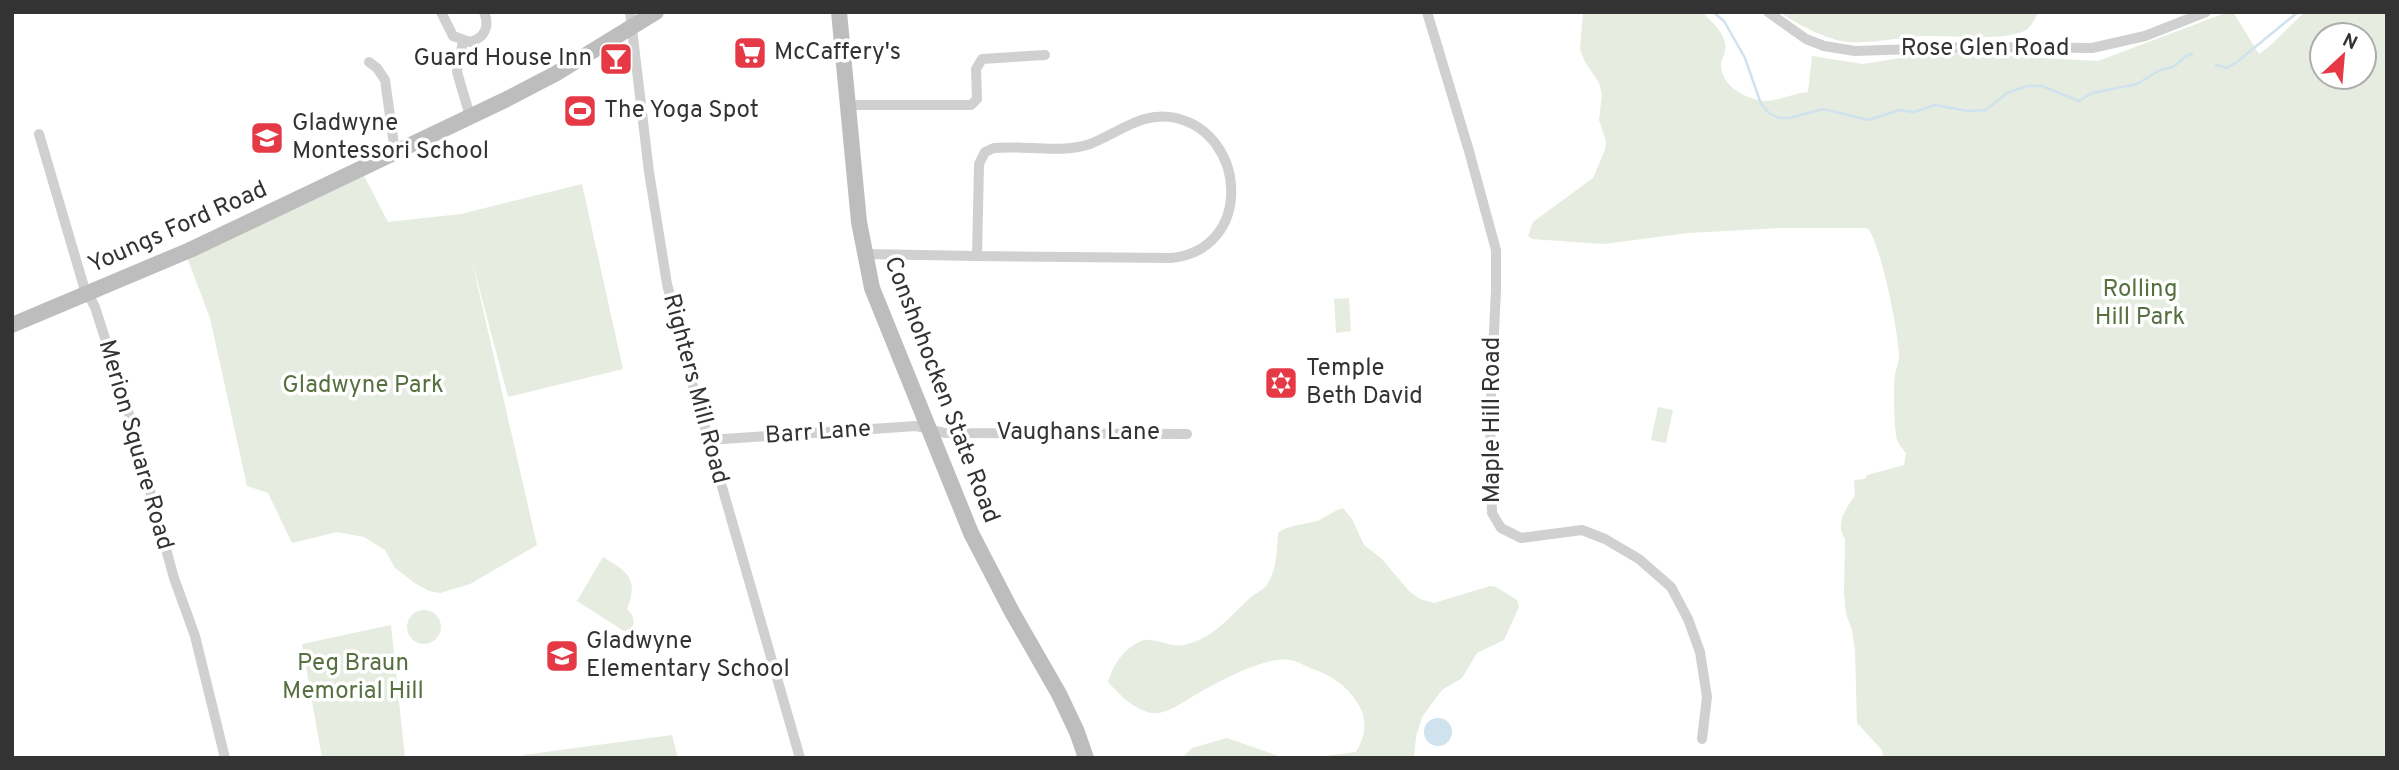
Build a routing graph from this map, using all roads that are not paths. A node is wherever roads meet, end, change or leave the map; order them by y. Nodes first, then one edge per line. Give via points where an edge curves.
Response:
1 (441, 12) edge
2 (484, 12) edge
3 (656, 12) edge
4 (839, 12) edge
5 (1427, 12) edge
6 (1768, 12) edge
7 (2206, 12) edge
8 (631, 20) edge
9 (463, 41) junction
10 (1045, 55) dead end
11 (369, 62) dead end
12 (848, 105) junction
13 (470, 116) junction
14 (39, 134) dead end
15 (395, 152) junction
16 (864, 254) junction
17 (977, 256) junction
18 (88, 294) junction
19 (12, 325) edge
20 (928, 429) junction
21 (1187, 434) dead end
22 (708, 440) junction
23 (1702, 738) dead end
24 (225, 758) edge
25 (800, 758) edge
26 (1086, 758) edge

1 - 9 street via 451,34
2 - 9 street via 484,33 474,41
3 - 8 main road, Youngs Ford Road
4 - 12 main road, Conshohocken State Road
5 - 23 street, Maple Hill Road via 1495,247 1492,513 1501,528 1521,538 1582,530 1605,539 1639,559 1671,587 1700,652 1707,697
6 - 7 street, Rose Glen Road via 1806,39 1855,51 2092,48 2126,42
8 - 13 main road, Youngs Ford Road via 548,78
8 - 22 street, Righters Mill Road via 667,284
9 - 13 street via 457,72
10 - 12 street via 982,58 976,69 977,99 971,105
11 - 15 street via 385,80
12 - 16 main road, Conshohocken State Road
13 - 15 main road, Youngs Ford Road
14 - 18 street, Merion Square Road
15 - 18 main road, Youngs Ford Road
16 - 17 street
16 - 20 main road, Conshohocken State Road via 878,305
17 - 17 street via 978,169 983,155 994,148 1081,146 1141,120 1167,117 1185,121 1206,134 1226,164 1232,195 1227,218 1209,244 1187,255
18 - 19 main road, Youngs Ford Road
18 - 24 street, Merion Square Road via 195,636
20 - 21 street, Vaughans Lane via 945,433
20 - 22 street, Barr Lane via 916,426
20 - 26 main road, Conshohocken State Road via 971,533 1065,704
22 - 25 street, Righters Mill Road

